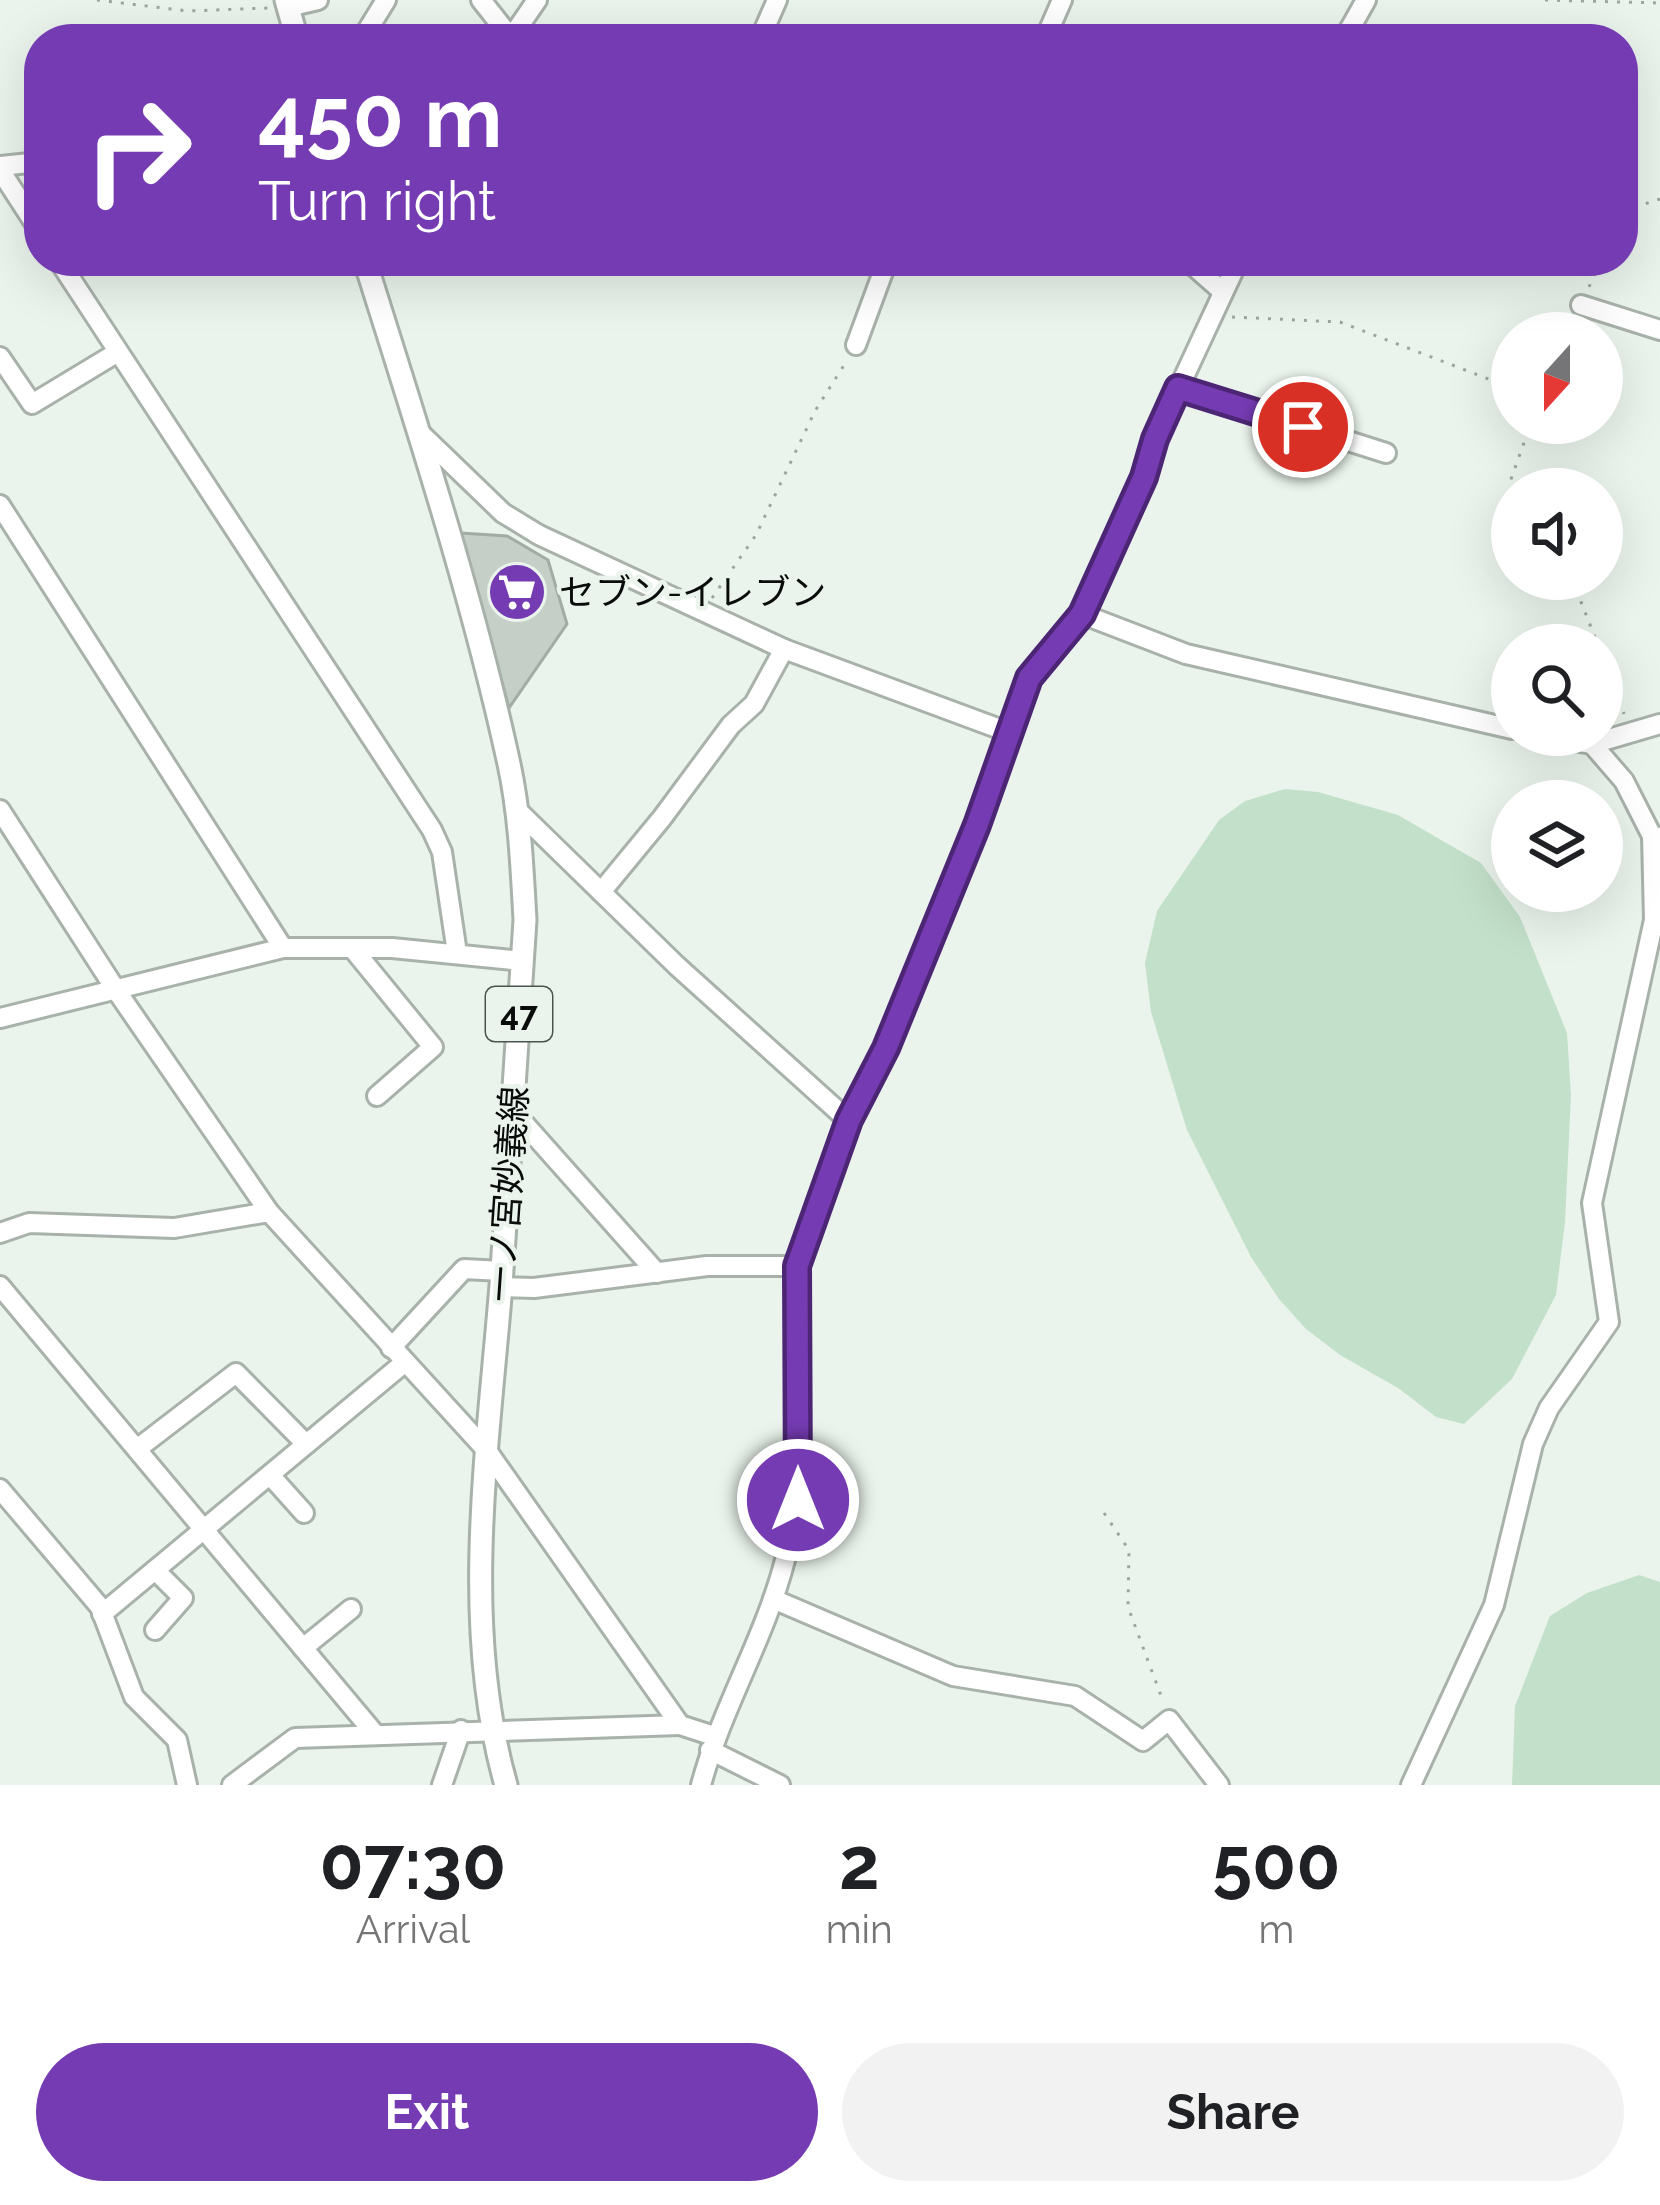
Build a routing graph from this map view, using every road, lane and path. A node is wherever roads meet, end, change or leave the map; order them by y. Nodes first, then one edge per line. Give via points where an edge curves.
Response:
1 (97, 0) edge
2 (317, 0) edge
3 (481, 0) edge
4 (1545, 0) edge
5 (287, 3) edge
6 (1660, 3) edge
7 (501, 24) edge
8 (0, 168) edge
9 (24, 206) edge
10 (69, 276) edge
11 (370, 276) edge
12 (881, 276) edge
13 (1204, 276) edge
14 (1230, 276) edge
15 (1222, 292) junction
16 (1581, 304) dead end
17 (1210, 317) junction
18 (1660, 330) edge
19 (856, 345) joint
20 (118, 352) junction
21 (0, 357) edge
22 (1491, 380) edge
23 (1178, 388) junction
24 (418, 431) junction
25 (1385, 452) dead end
26 (0, 505) edge
27 (703, 610) junction
28 (1082, 614) junction
29 (784, 649) junction
30 (1623, 711) edge
31 (1491, 724) edge
32 (1660, 724) edge
33 (1008, 732) junction
34 (1631, 732) junction
35 (1623, 735) edge
36 (1602, 756) edge
37 (515, 808) junction
38 (0, 810) edge
39 (1656, 836) edge
40 (601, 892) junction
41 (284, 948) junction
42 (353, 949) junction
43 (457, 953) junction
44 (522, 961) junction
45 (116, 990) junction
46 (0, 1018) edge
47 (377, 1096) dead end
48 (513, 1111) junction
49 (849, 1120) junction
50 (269, 1212) junction
51 (0, 1233) edge
52 (797, 1266) junction
53 (656, 1273) junction
54 (501, 1279) junction
55 (0, 1286) edge
56 (398, 1356) junction
57 (307, 1444) junction
58 (137, 1449) junction
59 (488, 1452) junction
60 (270, 1475) junction
61 (0, 1489) edge
62 (304, 1513) dead end
63 (1104, 1514) dead end
64 (204, 1529) junction
65 (155, 1570) junction
66 (773, 1599) junction
67 (351, 1609) dead end
68 (102, 1614) junction
69 (155, 1630) dead end
70 (303, 1648) junction
71 (1169, 1720) junction
72 (680, 1725) junction
73 (493, 1729) junction
74 (461, 1730) junction
75 (375, 1734) junction
76 (712, 1743) junction
77 (187, 1785) edge
78 (232, 1785) edge
79 (442, 1785) edge
80 (506, 1785) edge
81 (701, 1785) edge
82 (780, 1785) edge
83 (1219, 1785) edge
84 (1411, 1785) edge

1 - 5 path via 188,11
2 - 5 street
3 - 7 street
4 - 6 path
8 - 9 street
10 - 20 street
11 - 24 main road, 一ノ宮妙義線 / 47
12 - 19 street
13 - 15 street
14 - 15 street
15 - 17 street
16 - 18 street
17 - 22 path via 1340,322
17 - 23 street
19 - 27 path via 756,536
20 - 21 street via 32,404
20 - 43 street via 432,830
23 - 25 street
23 - 28 street
24 - 27 street via 503,513 539,536
24 - 37 main road, 一ノ宮妙義線 / 47
26 - 41 street
27 - 29 street
28 - 31 street via 1186,654
28 - 33 street via 1029,678
29 - 33 street
29 - 40 street via 754,704
30 - 34 path
32 - 34 street
33 - 49 street via 886,1048
34 - 35 street
36 - 39 street
37 - 40 street
37 - 44 main road, 一ノ宮妙義線 / 47
38 - 45 street
39 - 84 street via 1654,920 1592,1203 1610,1322 1533,1444 1494,1605
40 - 49 street
41 - 42 street
41 - 45 street
42 - 43 street
42 - 47 street via 433,1047
43 - 44 street
44 - 48 main road, 一ノ宮妙義線 / 47
45 - 46 street
45 - 50 street
48 - 53 street
48 - 54 main road, 一ノ宮妙義線 / 47
49 - 52 street
50 - 51 street via 175,1228 29,1223
50 - 56 street
52 - 53 street
52 - 66 street via 798,1500
53 - 54 street via 534,1288
54 - 56 street via 464,1269
54 - 59 main road, 一ノ宮妙義線 / 47
55 - 58 street
56 - 57 street
56 - 59 street
57 - 58 street via 236,1373
57 - 60 street
58 - 64 street
59 - 72 street
59 - 73 main road, 一ノ宮妙義線 / 47 via 483,1638
60 - 62 street
60 - 64 street
61 - 68 street
63 - 71 path via 1129,1550 1129,1607
64 - 65 street
64 - 70 street
65 - 68 street
65 - 69 street via 183,1598
66 - 71 street via 953,1676 1075,1696 1143,1741
66 - 76 street
67 - 70 street
68 - 77 street via 134,1696 177,1740
70 - 75 street
71 - 83 street
72 - 73 street
72 - 76 street
73 - 74 street
73 - 80 main road, 一ノ宮妙義線 / 47
74 - 75 street
74 - 79 street
75 - 78 street via 295,1738
76 - 81 street
76 - 82 street

